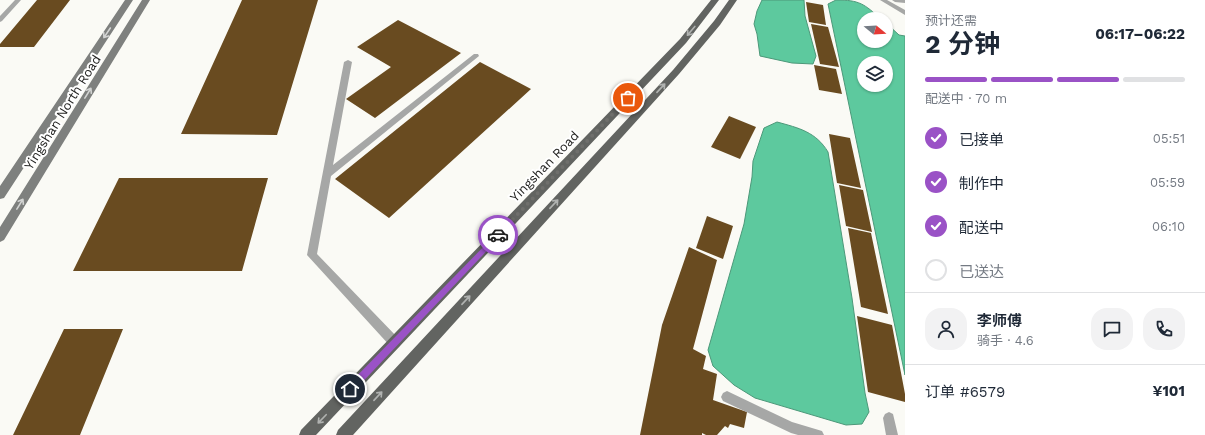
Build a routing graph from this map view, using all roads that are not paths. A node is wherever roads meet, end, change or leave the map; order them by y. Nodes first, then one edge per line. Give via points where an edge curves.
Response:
1 (18, 0) edge
2 (129, 0) edge
3 (146, 0) edge
4 (716, 0) edge
5 (733, 0) edge
6 (883, 0) edge
7 (894, 0) edge
8 (905, 1) edge
9 (905, 13) edge
10 (0, 20) edge
11 (476, 56) dead end
12 (348, 62) dead end
13 (327, 174) junction
14 (0, 195) edge
15 (0, 237) edge
16 (395, 343) junction
17 (727, 397) dead end
18 (889, 418) dead end
19 (306, 435) edge
20 (343, 435) edge
21 (818, 435) edge
22 (892, 435) edge

1 - 10 lane
2 -> 14 main road, Yingshan North Road
15 -> 3 main road, Yingshan North Road
4 -> 16 main road, Yingshan Road via 683,41
20 -> 5 main road via 694,52
6 - 9 lane
7 - 8 lane
11 - 13 lane
12 - 13 lane
13 - 16 lane via 312,255
16 -> 19 main road, Yingshan Road
17 - 21 lane via 791,427
18 - 22 lane

